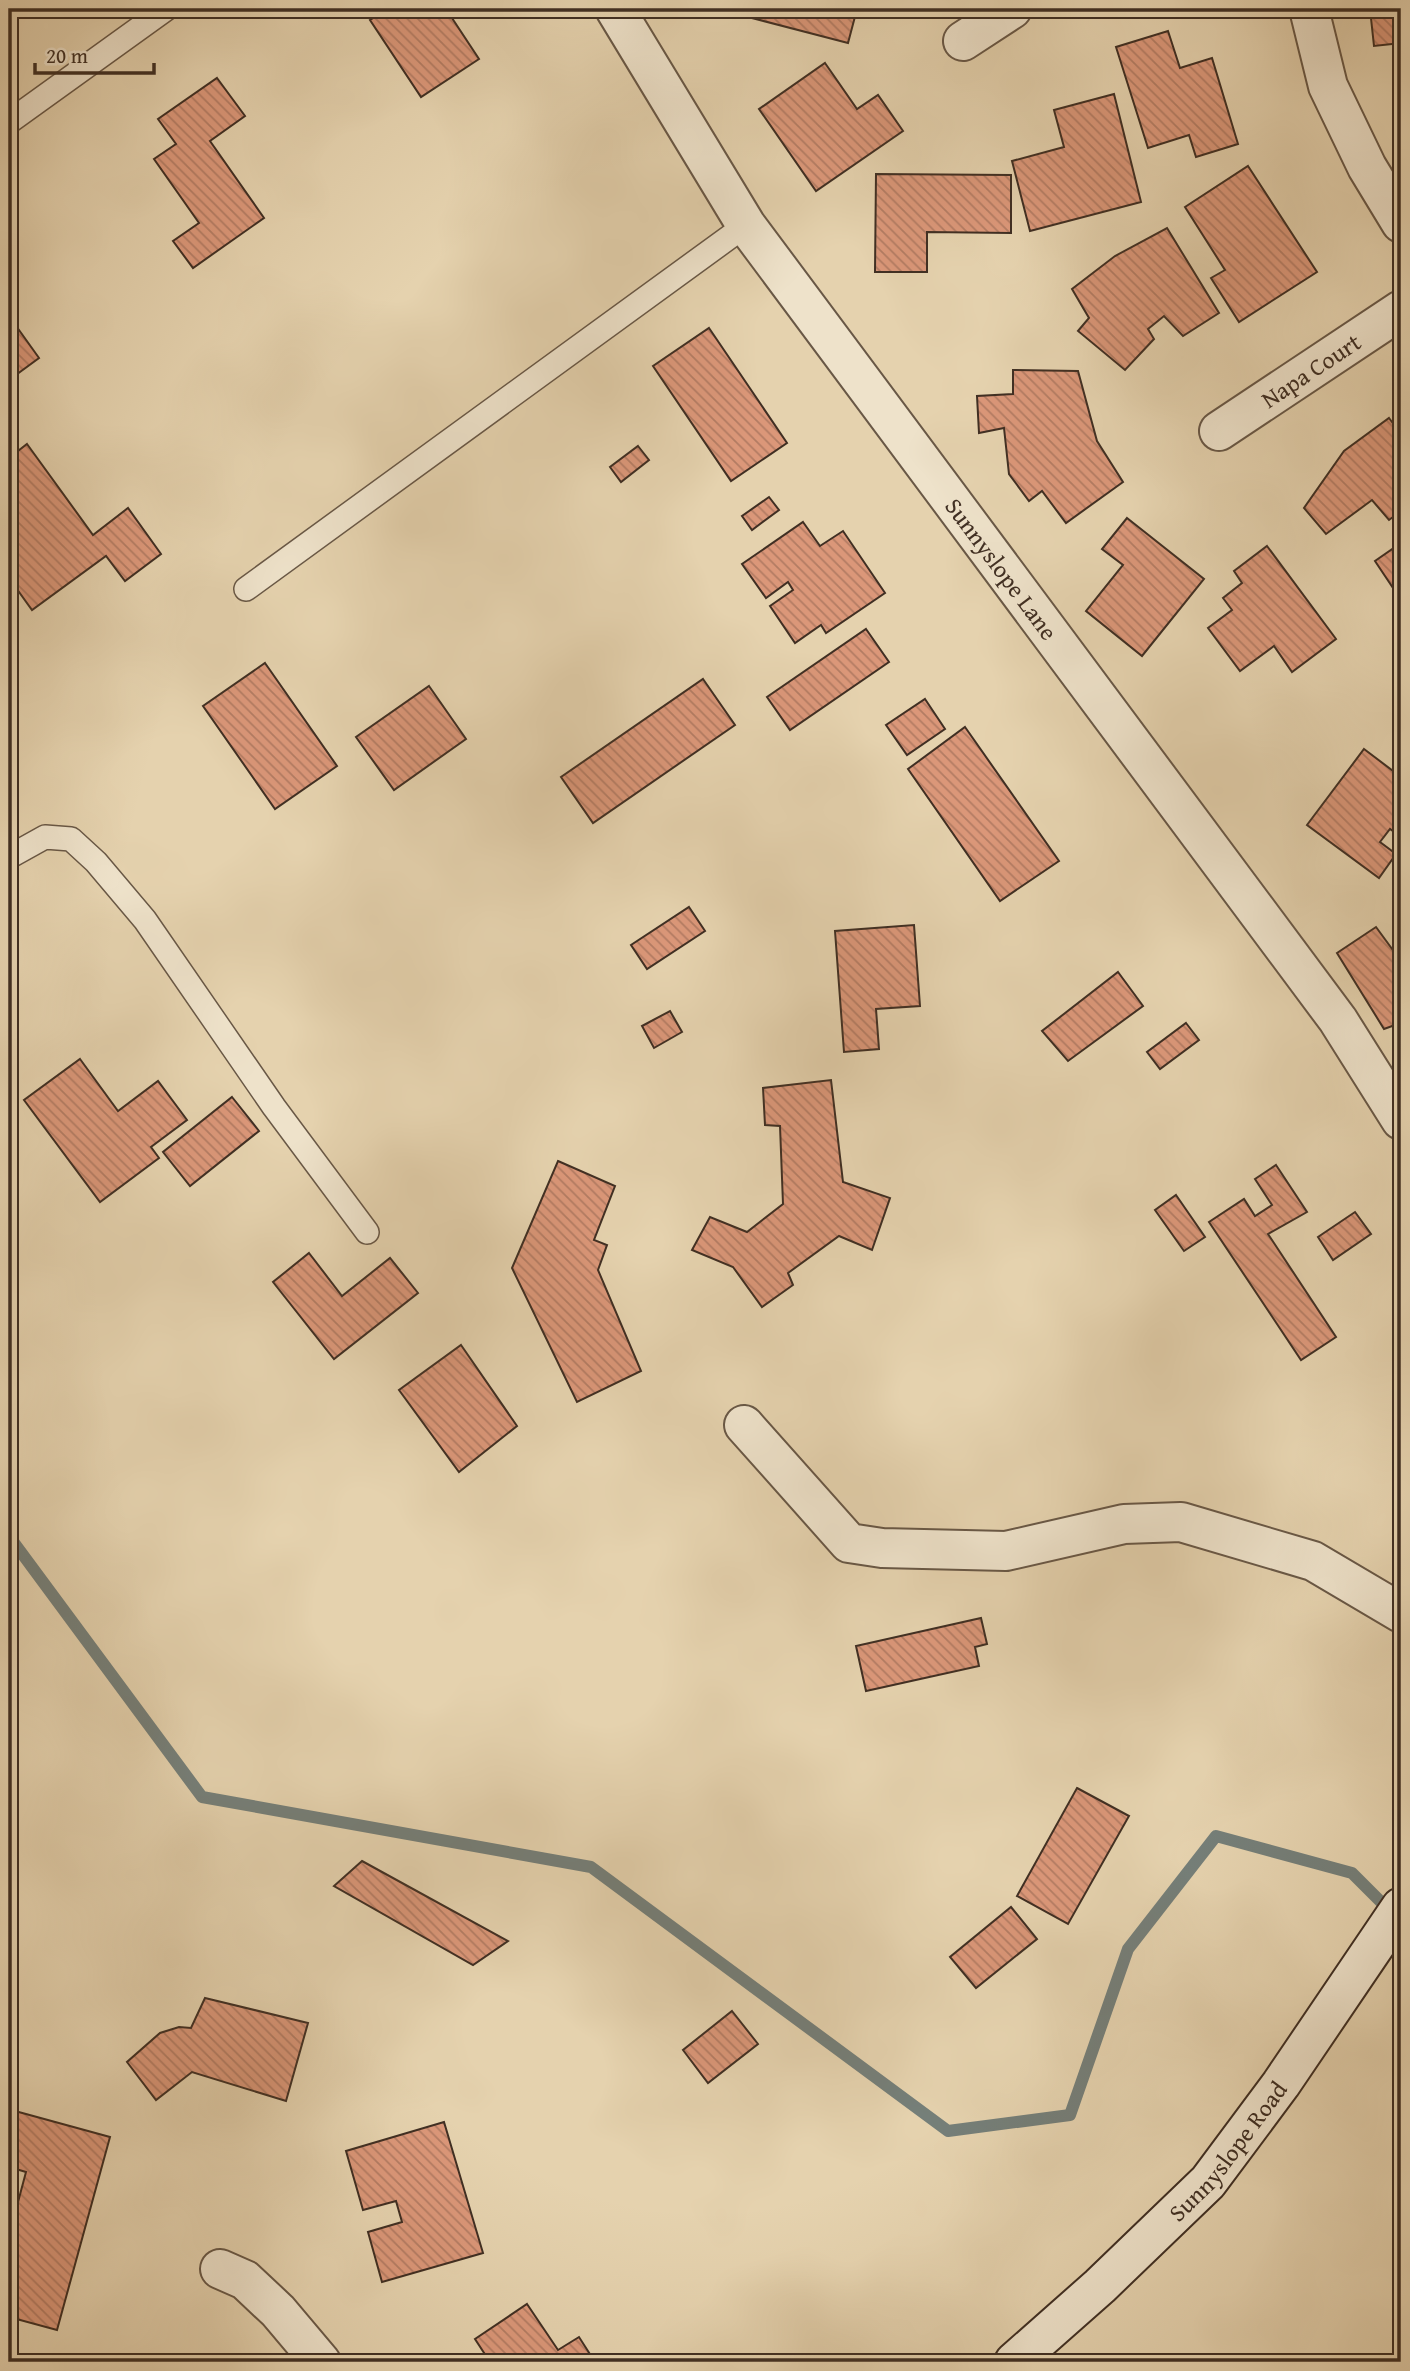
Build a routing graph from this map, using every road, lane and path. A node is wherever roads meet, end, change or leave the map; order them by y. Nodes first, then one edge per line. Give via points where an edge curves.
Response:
1 (166, 9) edge
2 (615, 9) edge
3 (1012, 9) edge
4 (1308, 9) edge
5 (963, 41) dead end
6 (9, 122) edge
7 (1401, 223) edge
8 (746, 225) junction
9 (1401, 310) edge
10 (1219, 431) dead end
11 (246, 589) dead end
12 (9, 857) edge
13 (1401, 1120) edge
14 (367, 1232) dead end
15 (744, 1425) dead end
16 (1401, 1613) edge
17 (1401, 1907) edge
18 (220, 2269) dead end
19 (321, 2362) edge
20 (1014, 2362) edge

1 - 6 lane
2 - 8 street, Sunnyslope Lane
3 - 5 street
4 - 7 street via 1328,86 1367,167
8 - 11 lane
8 - 13 street, Sunnyslope Lane via 1338,1020
9 - 10 street, Napa Court
12 - 14 lane via 45,836 71,839 96,862 145,920
15 - 16 street via 849,1543 1006,1551 1124,1524 1181,1522 1313,1560
17 - 20 street, Sunnyslope Road via 1208,2182 1100,2287
18 - 19 street via 245,2280 270,2303

